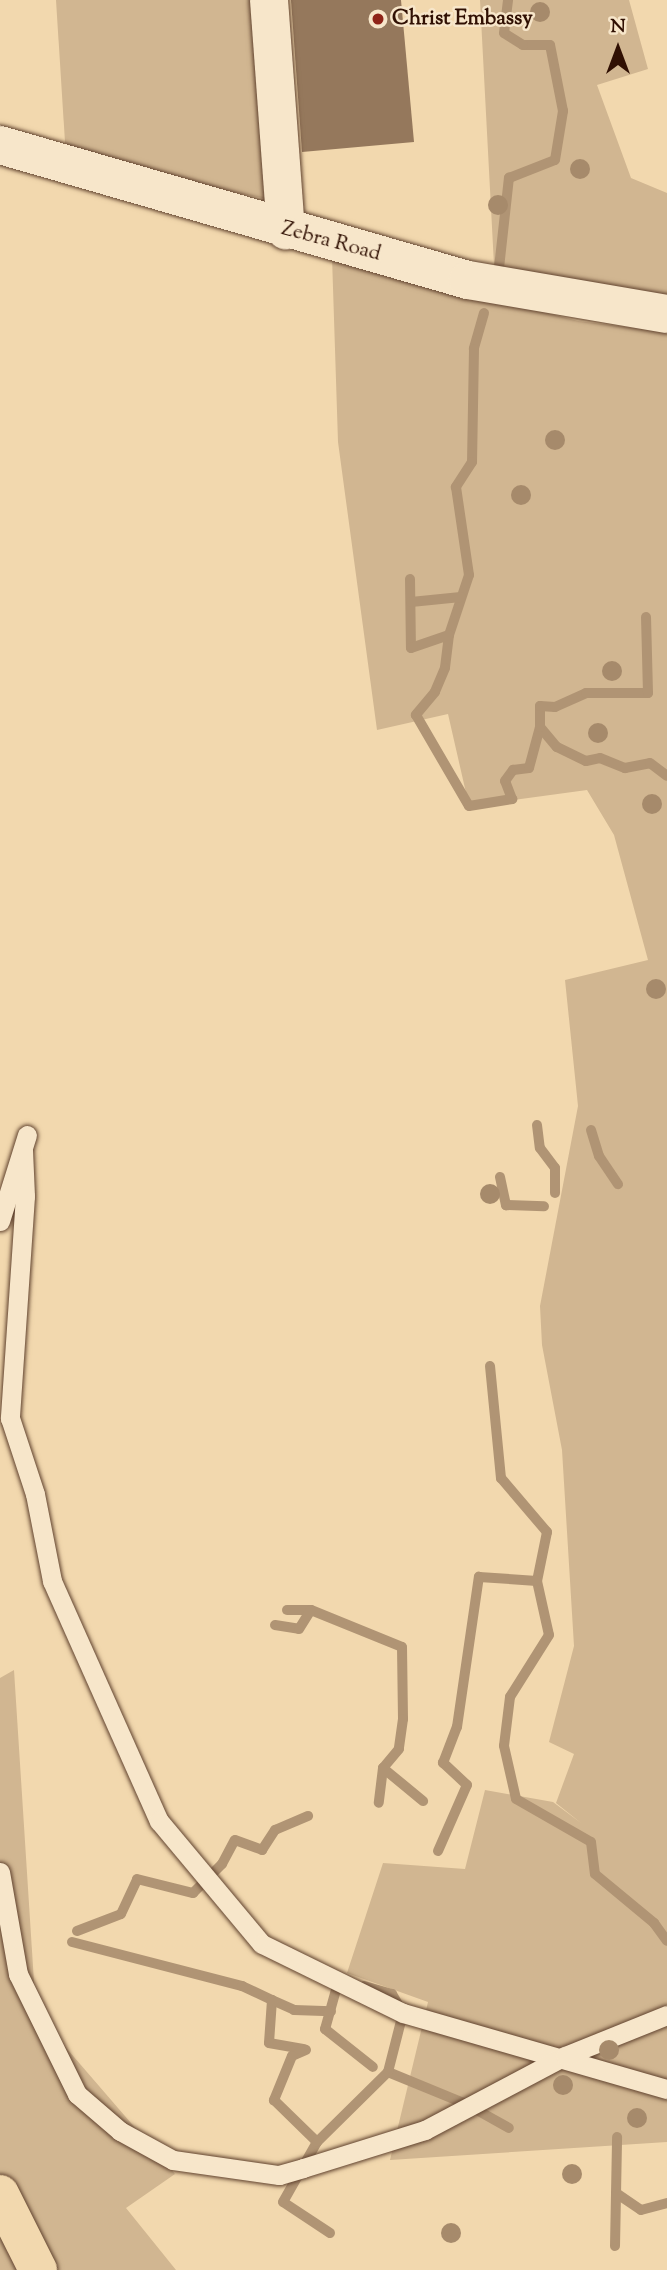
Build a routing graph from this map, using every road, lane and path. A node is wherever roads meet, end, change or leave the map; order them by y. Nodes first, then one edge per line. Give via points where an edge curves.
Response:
1 (269, 0) edge
2 (0, 145) edge
3 (286, 230) junction
4 (667, 314) edge
5 (0, 1221) edge
6 (0, 1871) edge
7 (667, 2015) edge
8 (565, 2056) junction
9 (667, 2089) edge
10 (0, 2194) edge
11 (38, 2270) edge

1 - 3 street
2 - 3 street, Zebra Road
3 - 4 street, Zebra Road via 468,280
5 - 8 lane via 25,1142 10,1418 35,1494 52,1581 159,1821 262,1944 403,2013
6 - 8 lane via 18,1975 77,2094 120,2131 173,2160 279,2175 425,2130
7 - 8 lane
8 - 9 lane
10 - 11 highway

